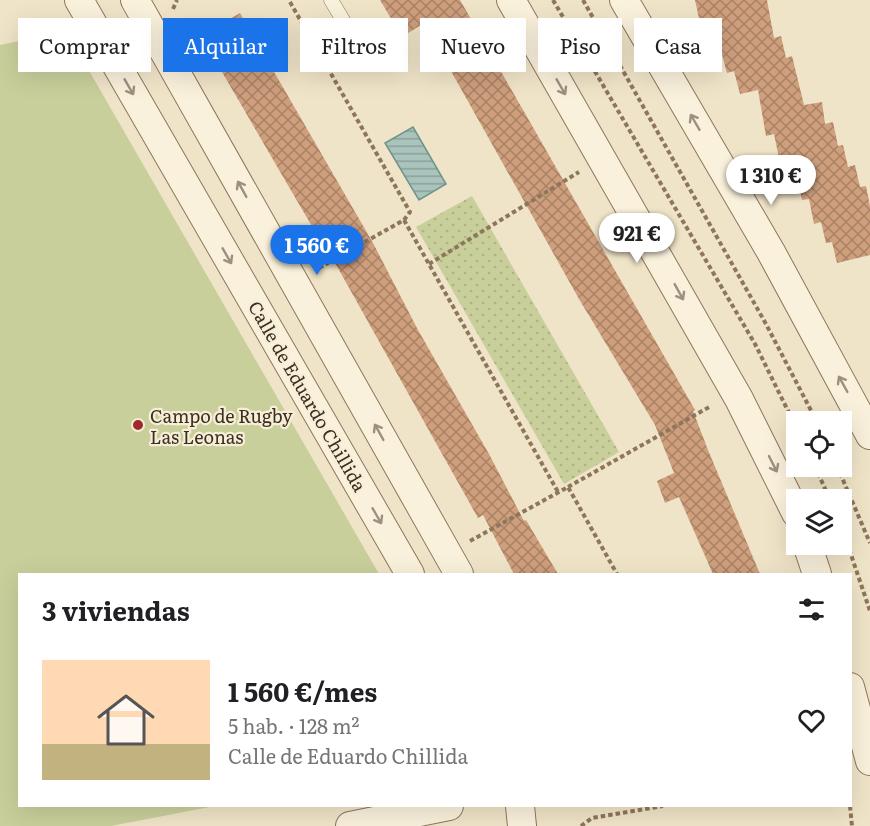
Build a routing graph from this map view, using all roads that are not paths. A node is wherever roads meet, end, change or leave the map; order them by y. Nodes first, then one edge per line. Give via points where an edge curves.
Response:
1 (79, 0) edge
2 (135, 0) edge
3 (331, 0) edge
4 (511, 0) edge
5 (624, 0) edge
6 (342, 18) edge
7 (870, 435) edge
8 (786, 493) edge
9 (811, 555) edge
10 (409, 573) edge
11 (458, 573) edge
12 (817, 573) edge
13 (852, 700) edge
14 (856, 727) edge
15 (870, 761) edge
16 (444, 807) edge
17 (520, 807) edge
18 (350, 826) edge
19 (522, 826) edge

1 -> 10 street, Calle de Eduardo Chillida
11 -> 2 street
3 - 6 lane
4 -> 8 street via 739,399
7 -> 5 street via 771,252
9 - 12 street
13 - 14 street
14 - 15 street
16 - 18 street
17 - 19 street

